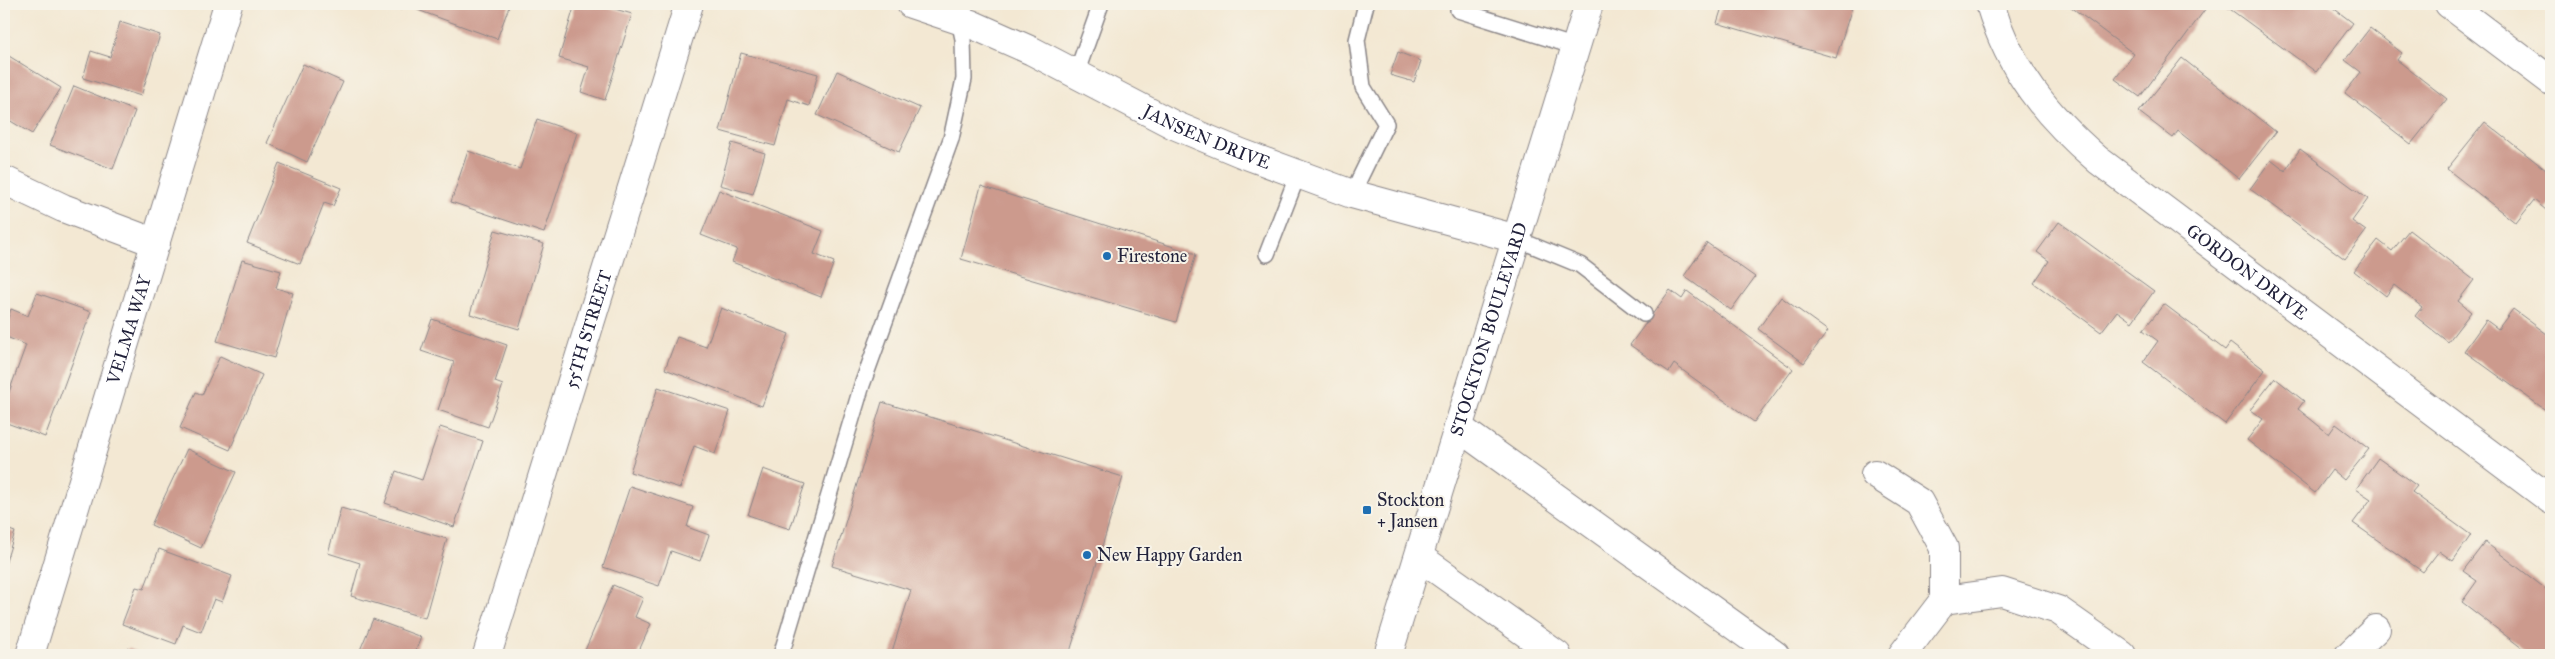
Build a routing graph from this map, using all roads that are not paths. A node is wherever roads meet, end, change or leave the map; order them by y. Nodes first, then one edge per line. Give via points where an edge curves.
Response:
1 (228, 4) edge
2 (689, 4) edge
3 (911, 4) edge
4 (1101, 4) edge
5 (1366, 4) edge
6 (1589, 4) edge
7 (1990, 4) edge
8 (2449, 4) edge
9 (1458, 10) dead end
10 (961, 12) edge
11 (1576, 47) junction
12 (1076, 74) junction
13 (2551, 81) edge
14 (1298, 174) junction
15 (4, 180) edge
16 (1352, 194) junction
17 (1517, 239) junction
18 (156, 243) junction
19 (1268, 254) dead end
20 (1644, 314) dead end
21 (1458, 427) junction
22 (1875, 474) dead end
23 (2551, 500) edge
24 (1419, 557) junction
25 (1944, 600) junction
26 (2376, 629) dead end
27 (30, 655) edge
28 (487, 655) edge
29 (781, 655) edge
30 (1388, 655) edge
31 (1557, 655) edge
32 (1775, 655) edge
33 (1902, 655) edge
34 (2122, 655) edge
35 (2349, 655) edge

1 - 18 street, VELMA WAY
2 - 28 street, 55TH STREET
3 - 10 street, JANSEN DRIVE
4 - 12 lane
5 - 16 lane via 1356,40 1363,87 1386,124
6 - 11 street, STOCKTON BOULEVARD
7 - 23 street, GORDON DRIVE via 2015,66 2038,102 2066,132 2098,160
8 - 13 street
9 - 11 lane
10 - 12 street, JANSEN DRIVE
10 - 29 lane via 964,78 951,139 862,384
11 - 17 street, STOCKTON BOULEVARD
12 - 14 street, JANSEN DRIVE via 1174,125
14 - 16 street, JANSEN DRIVE
14 - 19 lane
15 - 18 street via 63,208
16 - 17 street, JANSEN DRIVE
17 - 20 lane via 1580,265
17 - 21 street, STOCKTON BOULEVARD
18 - 27 street, VELMA WAY
21 - 24 street, STOCKTON BOULEVARD
21 - 32 street
22 - 25 street via 1919,502 1944,548
24 - 30 street, STOCKTON BOULEVARD
24 - 31 street
25 - 33 street
25 - 34 street via 2002,592 2058,610
26 - 35 street

